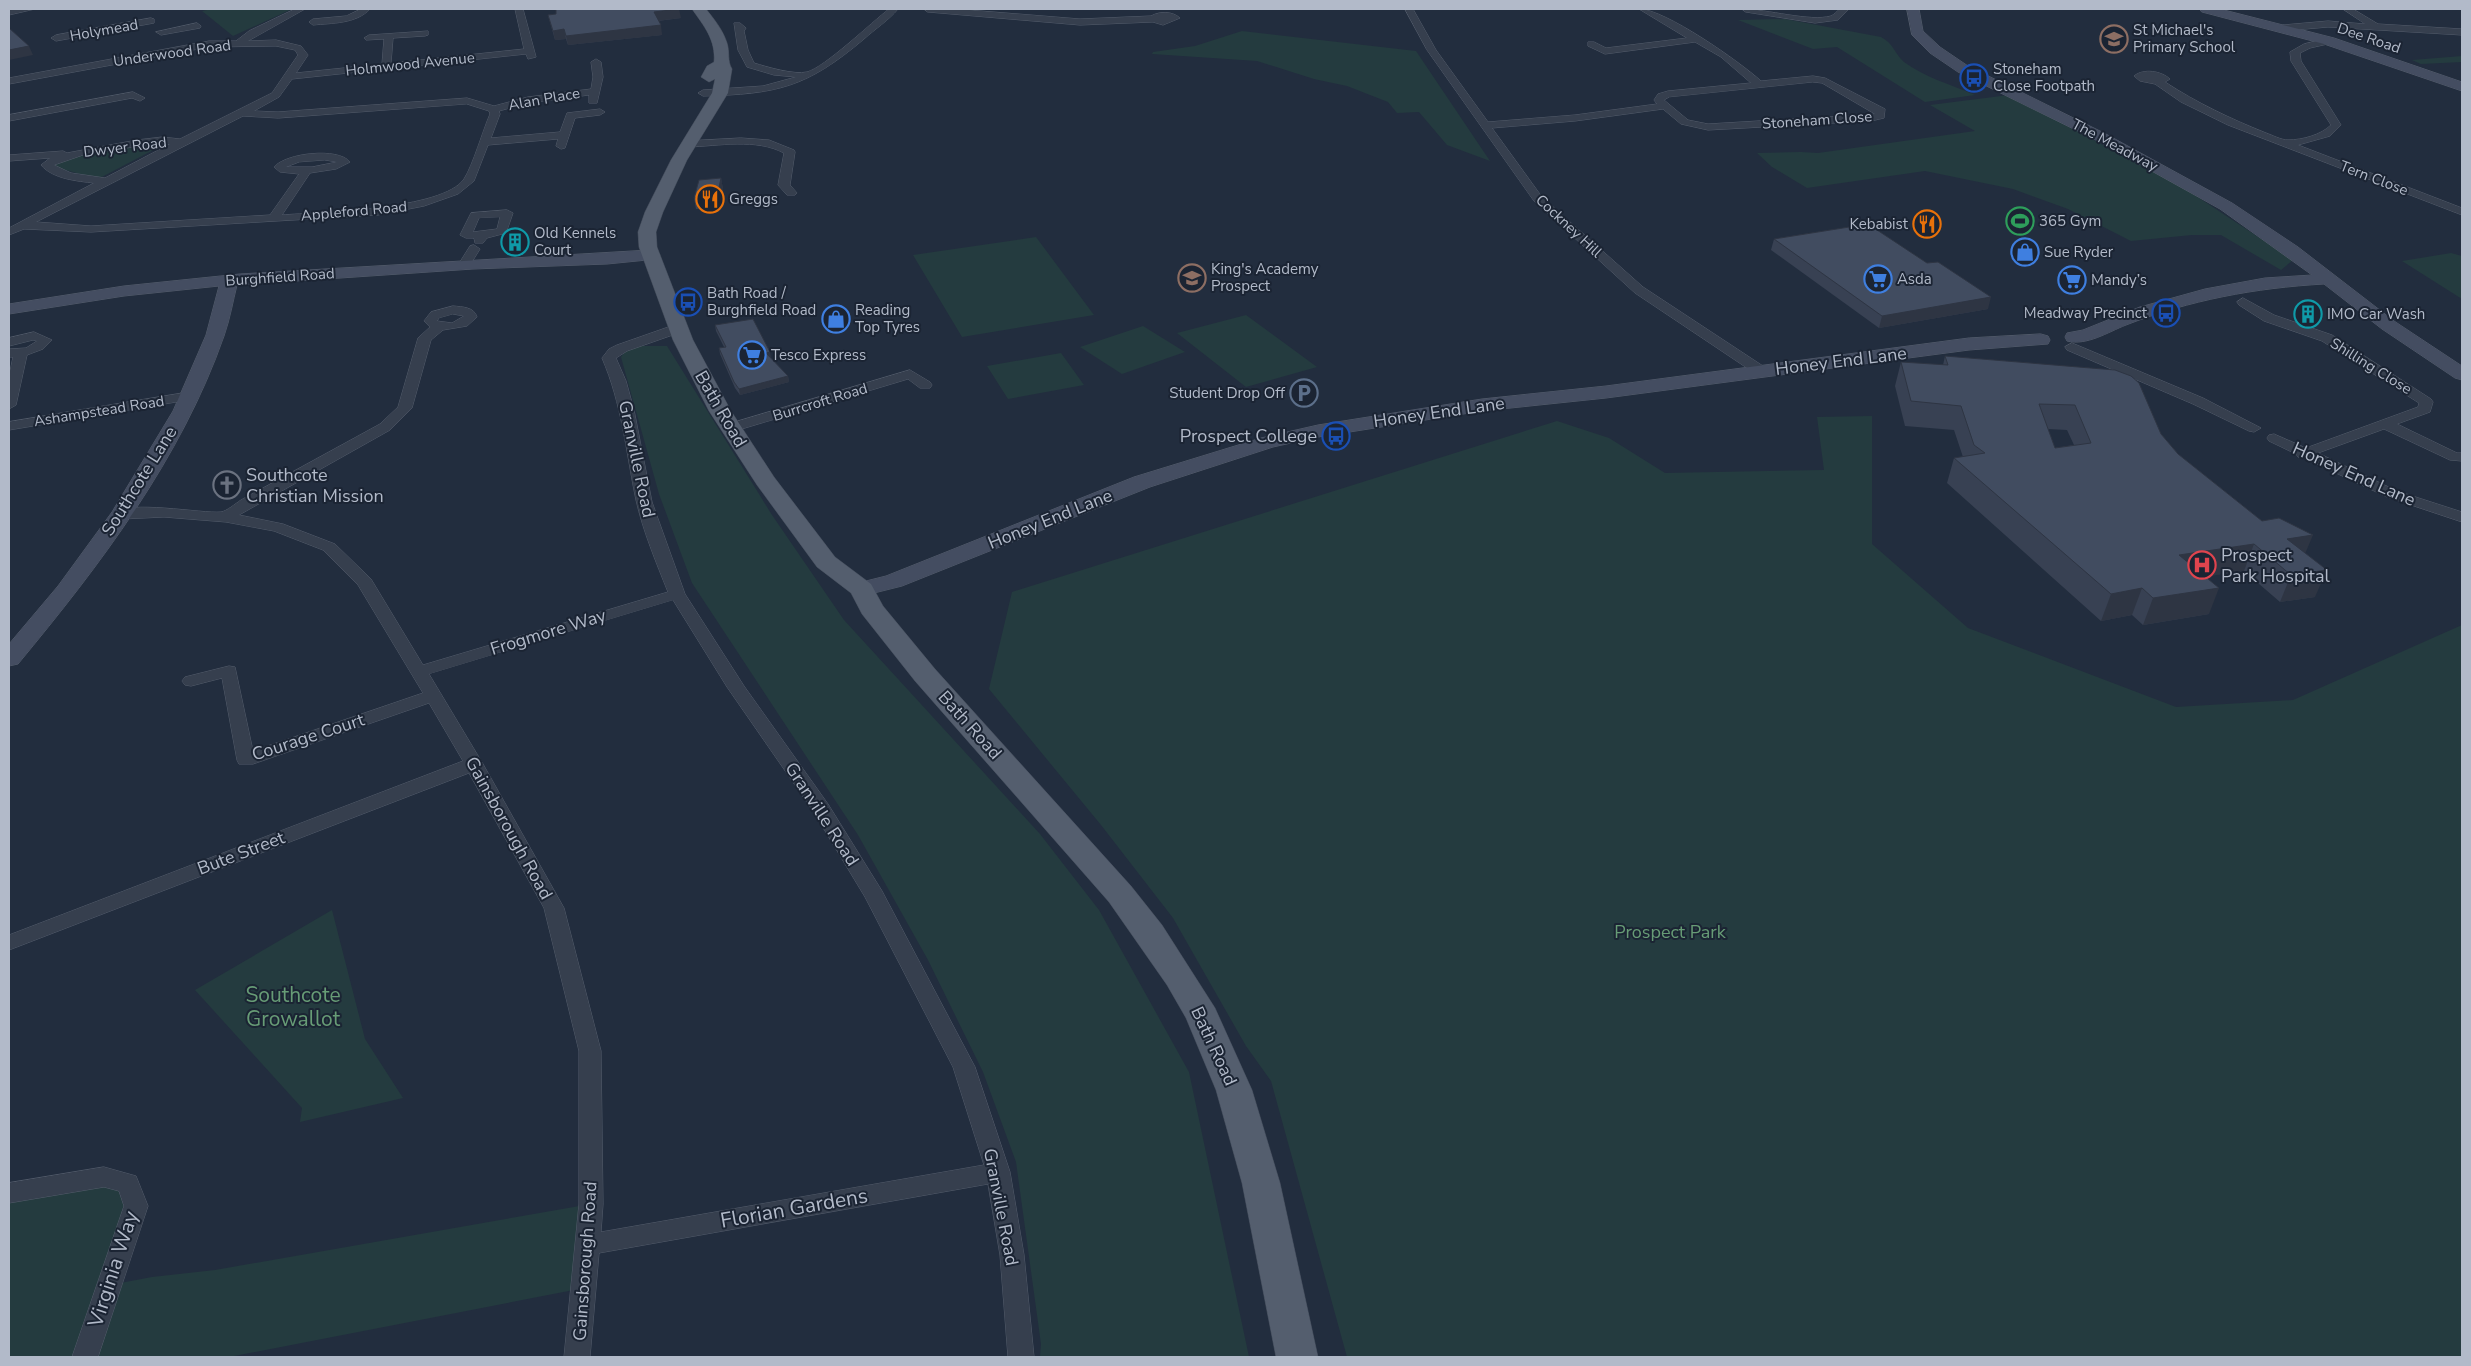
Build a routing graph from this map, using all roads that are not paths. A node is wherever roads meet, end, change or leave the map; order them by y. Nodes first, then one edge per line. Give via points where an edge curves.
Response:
1 (31, 9) edge
2 (301, 9) edge
3 (366, 9) edge
4 (519, 9) edge
5 (699, 9) edge
6 (894, 9) edge
7 (928, 9) edge
8 (1409, 9) edge
9 (1643, 9) edge
10 (1746, 9) edge
11 (1845, 9) edge
12 (1913, 9) edge
13 (2206, 9) edge
14 (2347, 9) edge
15 (149, 11) dead end
16 (9, 12) edge
17 (1153, 19) dead end
18 (152, 21) junction
19 (313, 22) dead end
20 (737, 25) dead end
21 (197, 26) dead end
22 (2375, 26) junction
23 (2283, 28) junction
24 (2462, 32) edge
25 (425, 33) dead end
26 (388, 36) junction
27 (56, 38) dead end
28 (369, 38) dead end
29 (1698, 39) junction
30 (2328, 41) junction
31 (240, 43) junction
32 (1591, 44) dead end
33 (596, 62) dead end
34 (720, 64) junction
35 (386, 66) junction
36 (807, 75) junction
37 (290, 76) junction
38 (9, 81) edge
39 (2158, 82) dead end
40 (1757, 83) junction
41 (2462, 87) edge
42 (596, 90) junction
43 (703, 93) junction
44 (720, 93) junction
45 (133, 95) dead end
46 (576, 103) dead end
47 (1665, 106) junction
48 (493, 109) junction
49 (600, 112) dead end
50 (241, 113) junction
51 (704, 116) junction
52 (9, 118) edge
53 (1486, 125) junction
54 (565, 136) junction
55 (181, 142) junction
56 (484, 142) junction
57 (688, 144) junction
58 (2285, 144) junction
59 (561, 146) dead end
60 (69, 154) junction
61 (9, 158) edge
62 (307, 170) junction
63 (106, 181) junction
64 (791, 193) dead end
65 (2462, 212) edge
66 (274, 218) junction
67 (22, 225) junction
68 (9, 232) edge
69 (478, 242) dead end
70 (649, 251) junction
71 (464, 265) junction
72 (2328, 279) junction
73 (229, 281) junction
74 (2243, 302) dead end
75 (9, 309) edge
76 (439, 327) dead end
77 (679, 328) junction
78 (9, 342) edge
79 (2073, 342) junction
80 (15, 352) edge
81 (900, 362) dead end
82 (1760, 371) junction
83 (910, 374) junction
84 (2462, 374) edge
85 (925, 385) dead end
86 (190, 396) junction
87 (9, 405) edge
88 (2385, 424) junction
89 (9, 426) edge
90 (730, 428) junction
91 (2254, 428) dead end
92 (2274, 438) dead end
93 (2303, 454) junction
94 (2462, 457) edge
95 (122, 514) junction
96 (226, 517) junction
97 (2462, 517) edge
98 (862, 589) junction
99 (677, 594) junction
100 (9, 659) edge
101 (420, 670) junction
102 (191, 681) dead end
103 (433, 696) junction
104 (474, 764) junction
105 (9, 943) edge
106 (998, 1172) junction
107 (9, 1193) edge
108 (590, 1244) junction
109 (85, 1357) edge
110 (578, 1357) edge
111 (1021, 1357) edge
112 (1296, 1357) edge

1 - 16 street
2 - 31 street via 252,33
3 - 19 street via 350,18
4 - 35 street, Holmwood Avenue via 530,54
5 - 34 main road, Bath Road via 721,42 723,54
6 - 36 street via 829,62
7 - 17 street via 1080,22
8 - 53 street, Cockney Hill via 1431,49
9 - 29 street
10 - 11 street via 1816,20 1835,18
12 - 72 street, The Meadway via 1917,32 1935,50 1963,69 2198,189 2292,251
13 - 23 street, Dee Road
14 - 22 street
15 - 18 street, Holymead
18 - 21 street, Holymead via 163,36
18 - 27 street, Holymead
20 - 36 street via 742,28 739,32 750,65 774,72
22 - 23 street via 2318,24
22 - 24 street
23 - 30 street, Dee Road
25 - 26 street
26 - 28 street
26 - 35 street
29 - 32 street via 1605,51
29 - 40 street via 1724,55
30 - 41 street, Dee Road
30 - 58 street via 2295,52 2296,61 2336,125 2322,136
31 - 37 street, Underwood Road via 276,43 298,48 303,55
31 - 38 street, Underwood Road via 171,50
33 - 42 street, Alan Place
34 - 43 main road via 712,69
34 - 44 main road, Bath Road via 725,69
35 - 37 street, Holmwood Avenue
36 - 44 street via 763,90
37 - 50 street, Underwood Road via 276,95
39 - 58 street, Tern Close via 2184,100 2232,124
40 - 47 street, Stoneham Close via 1668,94 1659,100
40 - 47 street, Stoneham Close via 1825,81 1881,111 1880,116 1708,127 1683,123
42 - 46 street, Alan Place via 593,102
42 - 48 street, Alan Place via 544,97
43 - 44 street
43 - 51 main road via 699,108
44 - 51 main road, Bath Road
45 - 52 street
47 - 53 street
48 - 50 street via 467,101 278,115
48 - 56 street, Appleford Road via 495,114
49 - 54 street, Alan Place via 571,115
50 - 55 street, Dwyer Road
51 - 57 main road, Bath Road
53 - 82 street, Cockney Hill via 1538,199 1621,274
54 - 56 street, Alan Place
54 - 59 street, Alan Place
55 - 60 street, Dwyer Road via 162,140
55 - 63 street, Dwyer Road
56 - 66 street, Appleford Road via 469,181 437,199 378,212
57 - 64 street via 756,142 781,145 790,152 784,185
57 - 70 main road, Bath Road via 654,212 648,232
58 - 65 street, Tern Close
60 - 61 street, Dwyer Road
60 - 63 street, Dwyer Road via 46,165 76,177
62 - 62 street via 335,167 343,164 344,160 297,160 280,168
62 - 66 street
63 - 67 street, Dwyer Road
66 - 67 street, Appleford Road via 91,229
67 - 68 street, Dwyer Road
69 - 71 street
70 - 71 street, Burghfield Road via 614,259
70 - 77 main road, Bath Road
71 - 73 street, Burghfield Road
72 - 79 street, Honey End Lane via 2287,280 2212,291 2172,301
72 - 84 street, The Meadway via 2388,325
73 - 75 street, Burghfield Road via 117,292
73 - 86 street, Southcote Lane via 215,335
74 - 88 street, Shilling Close via 2269,318 2327,338 2426,402 2425,409
76 - 96 street via 426,338 405,408 386,427
77 - 90 main road, Bath Road
77 - 99 street, Granville Road via 622,348 609,358 620,381 644,502
78 - 80 street via 34,336 45,340 36,348
79 - 82 street, Honey End Lane via 2058,332 2046,332 2040,335 2041,340 1969,344
79 - 91 street, Honey End Lane
80 - 87 street
81 - 83 street
82 - 98 street, Honey End Lane via 1405,415 1268,442 1142,482 894,581
83 - 85 street
83 - 90 street, Burrcroft Road
86 - 89 street, Ashampstead Road
86 - 95 street, Southcote Lane
88 - 93 street, Shilling Close
88 - 94 street
90 - 98 main road, Bath Road via 826,562
92 - 93 street, Honey End Lane
93 - 97 street, Honey End Lane via 2392,494
95 - 96 street, Gainsborough Road via 164,512
95 - 100 street, Southcote Lane via 66,591
96 - 101 street, Gainsborough Road via 278,527 329,548 365,582
98 - 112 main road, Bath Road via 871,608 925,675 1126,901 1203,1017 1234,1090 1261,1183
99 - 101 street, Frogmore Way
99 - 106 street, Granville Road via 736,687 821,808 875,896 964,1067
101 - 103 street, Gainsborough Road
102 - 103 street, Courage Court via 229,671 246,760
103 - 104 street, Gainsborough Road
104 - 105 street, Bute Street
104 - 108 street, Gainsborough Road via 554,908 590,1051
106 - 108 street, Florian Gardens
106 - 111 street, Granville Road via 1012,1255
107 - 109 street, Virginia Way via 104,1177 128,1182 136,1206
108 - 110 street, Gainsborough Road

